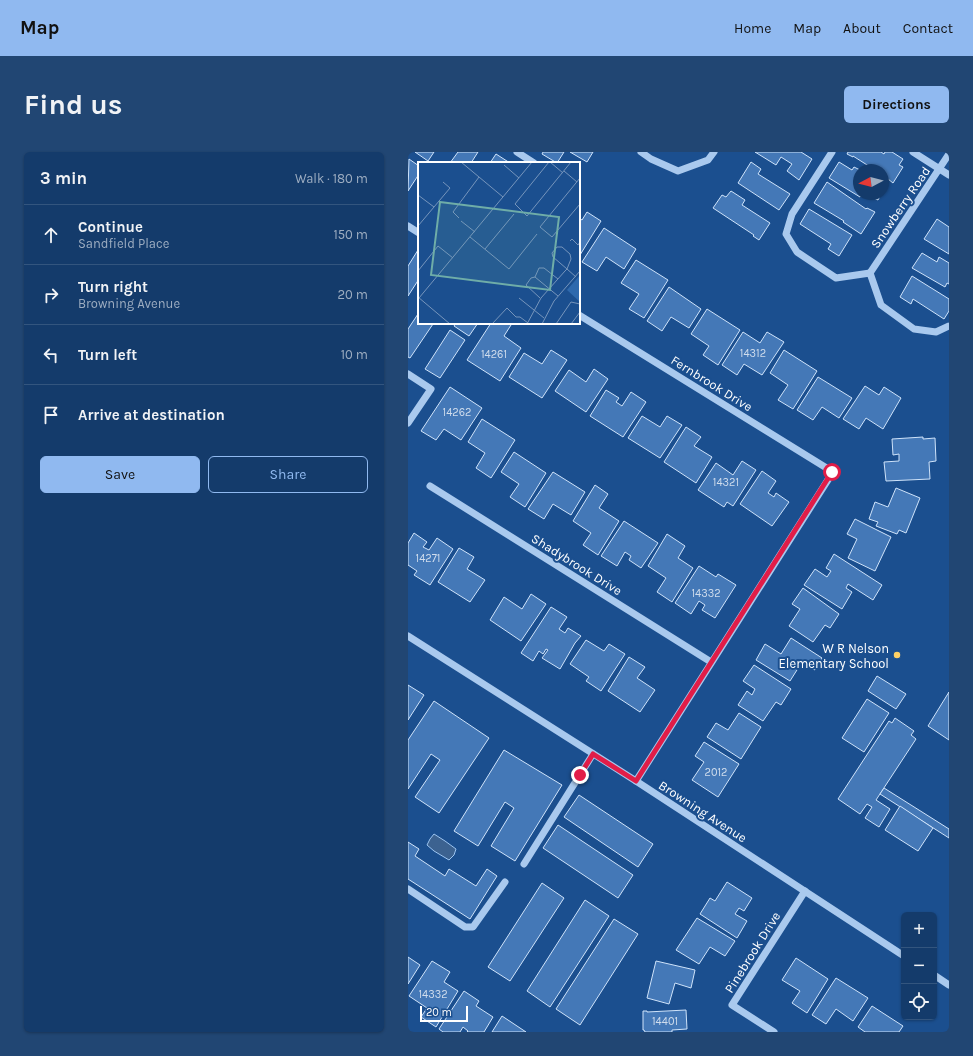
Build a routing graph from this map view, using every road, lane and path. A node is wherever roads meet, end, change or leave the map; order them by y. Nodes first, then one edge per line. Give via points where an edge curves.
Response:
1 (517, 152) edge
2 (641, 152) edge
3 (714, 152) edge
4 (832, 152) edge
5 (913, 152) edge
6 (949, 154) edge
7 (532, 162) edge
8 (939, 170) junction
9 (949, 175) edge
10 (408, 226) edge
11 (418, 232) edge
12 (870, 273) junction
13 (580, 316) edge
14 (949, 326) edge
15 (408, 374) edge
16 (408, 423) edge
17 (430, 486) dead end
18 (408, 636) edge
19 (711, 662) junction
20 (593, 754) junction
21 (636, 781) junction
22 (524, 864) dead end
23 (504, 882) dead end
24 (408, 889) edge
25 (805, 891) junction
26 (901, 954) edge
27 (937, 977) edge
28 (949, 985) edge
29 (774, 1032) edge

1 - 7 street
2 - 3 street via 678,171 708,160
4 - 12 street via 792,214 786,234 797,252 836,278
5 - 8 street
6 - 8 street, Snowberry Road
8 - 9 street
8 - 12 street, Snowberry Road
10 - 11 street
12 - 14 street via 881,305 914,329 936,332
13 - 19 street, Fernbrook Drive via 832,472
15 - 16 street via 431,389
17 - 19 street, Shadybrook Drive
18 - 20 street, Browning Avenue
19 - 21 street
20 - 21 street, Browning Avenue
20 - 22 street
21 - 25 street, Browning Avenue
23 - 24 street via 473,927 465,927
25 - 26 street, Browning Avenue
25 - 29 street, Pinebrook Drive via 732,1005
27 - 28 street

